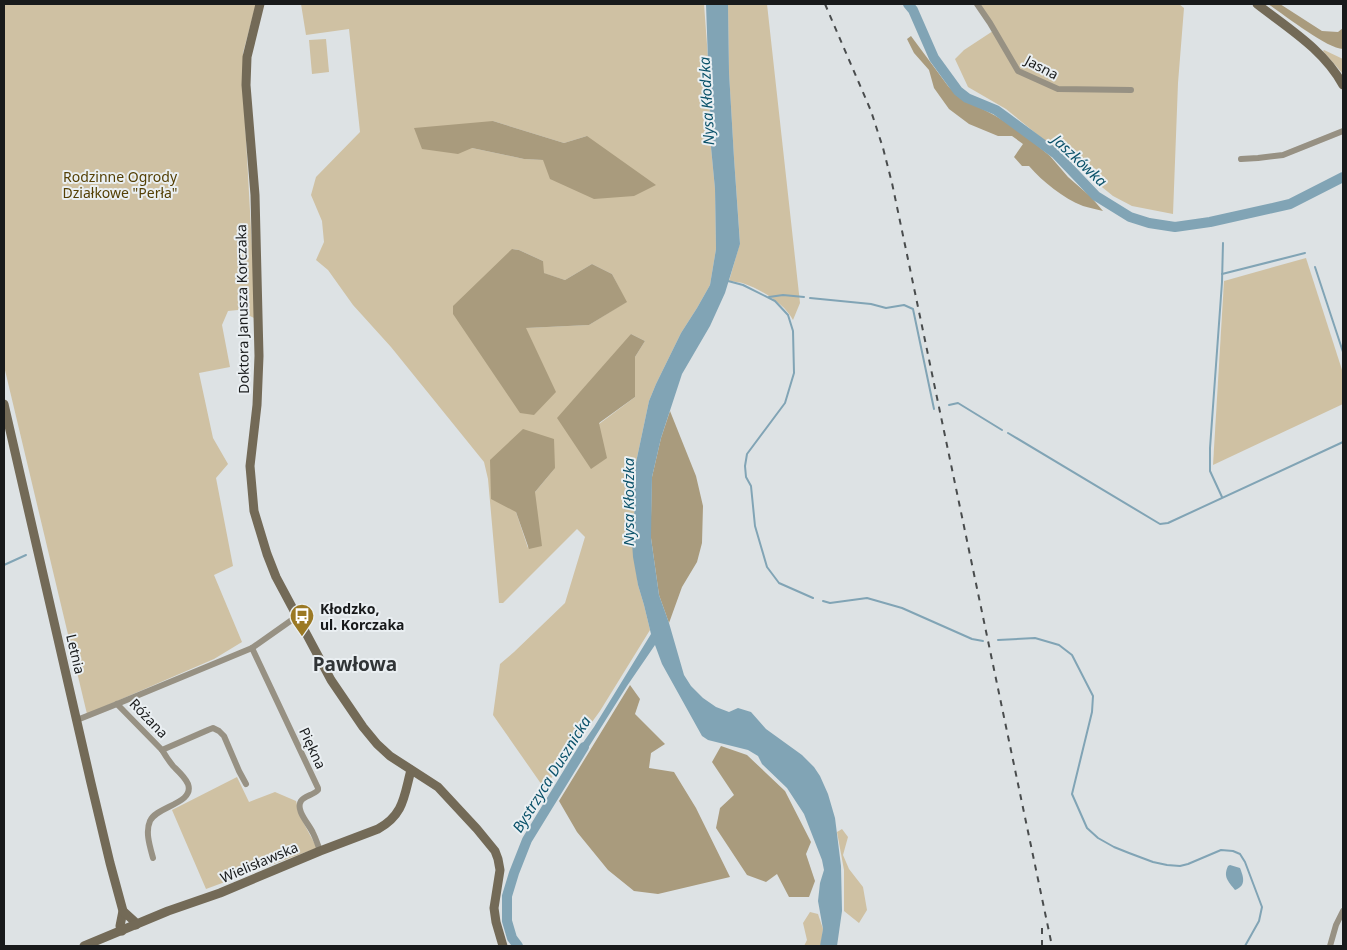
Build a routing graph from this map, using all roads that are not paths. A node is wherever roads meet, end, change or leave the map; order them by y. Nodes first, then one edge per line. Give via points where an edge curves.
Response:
1 (260, 4) edge
2 (977, 4) edge
3 (1257, 4) edge
4 (1341, 78) edge
5 (1343, 85) edge
6 (1130, 90) dead end
7 (1343, 131) edge
8 (1240, 159) dead end
9 (4, 404) edge
10 (296, 617) junction
11 (252, 648) junction
12 (118, 704) junction
13 (77, 720) junction
14 (162, 750) junction
15 (411, 770) junction
16 (246, 784) dead end
17 (320, 851) junction
18 (153, 858) dead end
19 (123, 911) junction
20 (1343, 911) edge
21 (136, 925) junction
22 (122, 931) junction
23 (84, 946) edge
24 (503, 946) edge
25 (1330, 946) edge

1 - 10 street, Doktora Janusza Korczaka via 248,57 246,85 255,194 259,356 250,466 254,511 267,554
2 - 6 street, Jasna via 1018,71 1058,89
3 - 4 street via 1306,40
4 - 5 street
7 - 8 street via 1283,155
9 - 13 street, Letnia
10 - 11 street
10 - 15 street, Doktora Janusza Korczaka via 331,680 363,727 390,756
11 - 12 street
11 - 17 street, Piękna via 318,788 302,799 301,812
12 - 13 street
12 - 14 street, Różana
13 - 19 street, Letnia
14 - 16 street, Różana via 213,728 224,736
14 - 18 street, Różana via 186,780 189,789 182,800 157,813 150,821 149,842
15 - 17 street, Wielisławska via 401,808 395,817 378,829
15 - 24 street, Doktora Janusza Korczaka via 438,787 495,851 500,870 494,908
17 - 21 street, Wielisławska
19 - 21 street, Letnia
19 - 22 street, Letnia
20 - 25 street
21 - 22 street, Wielisławska
22 - 23 street, Wielisławska

